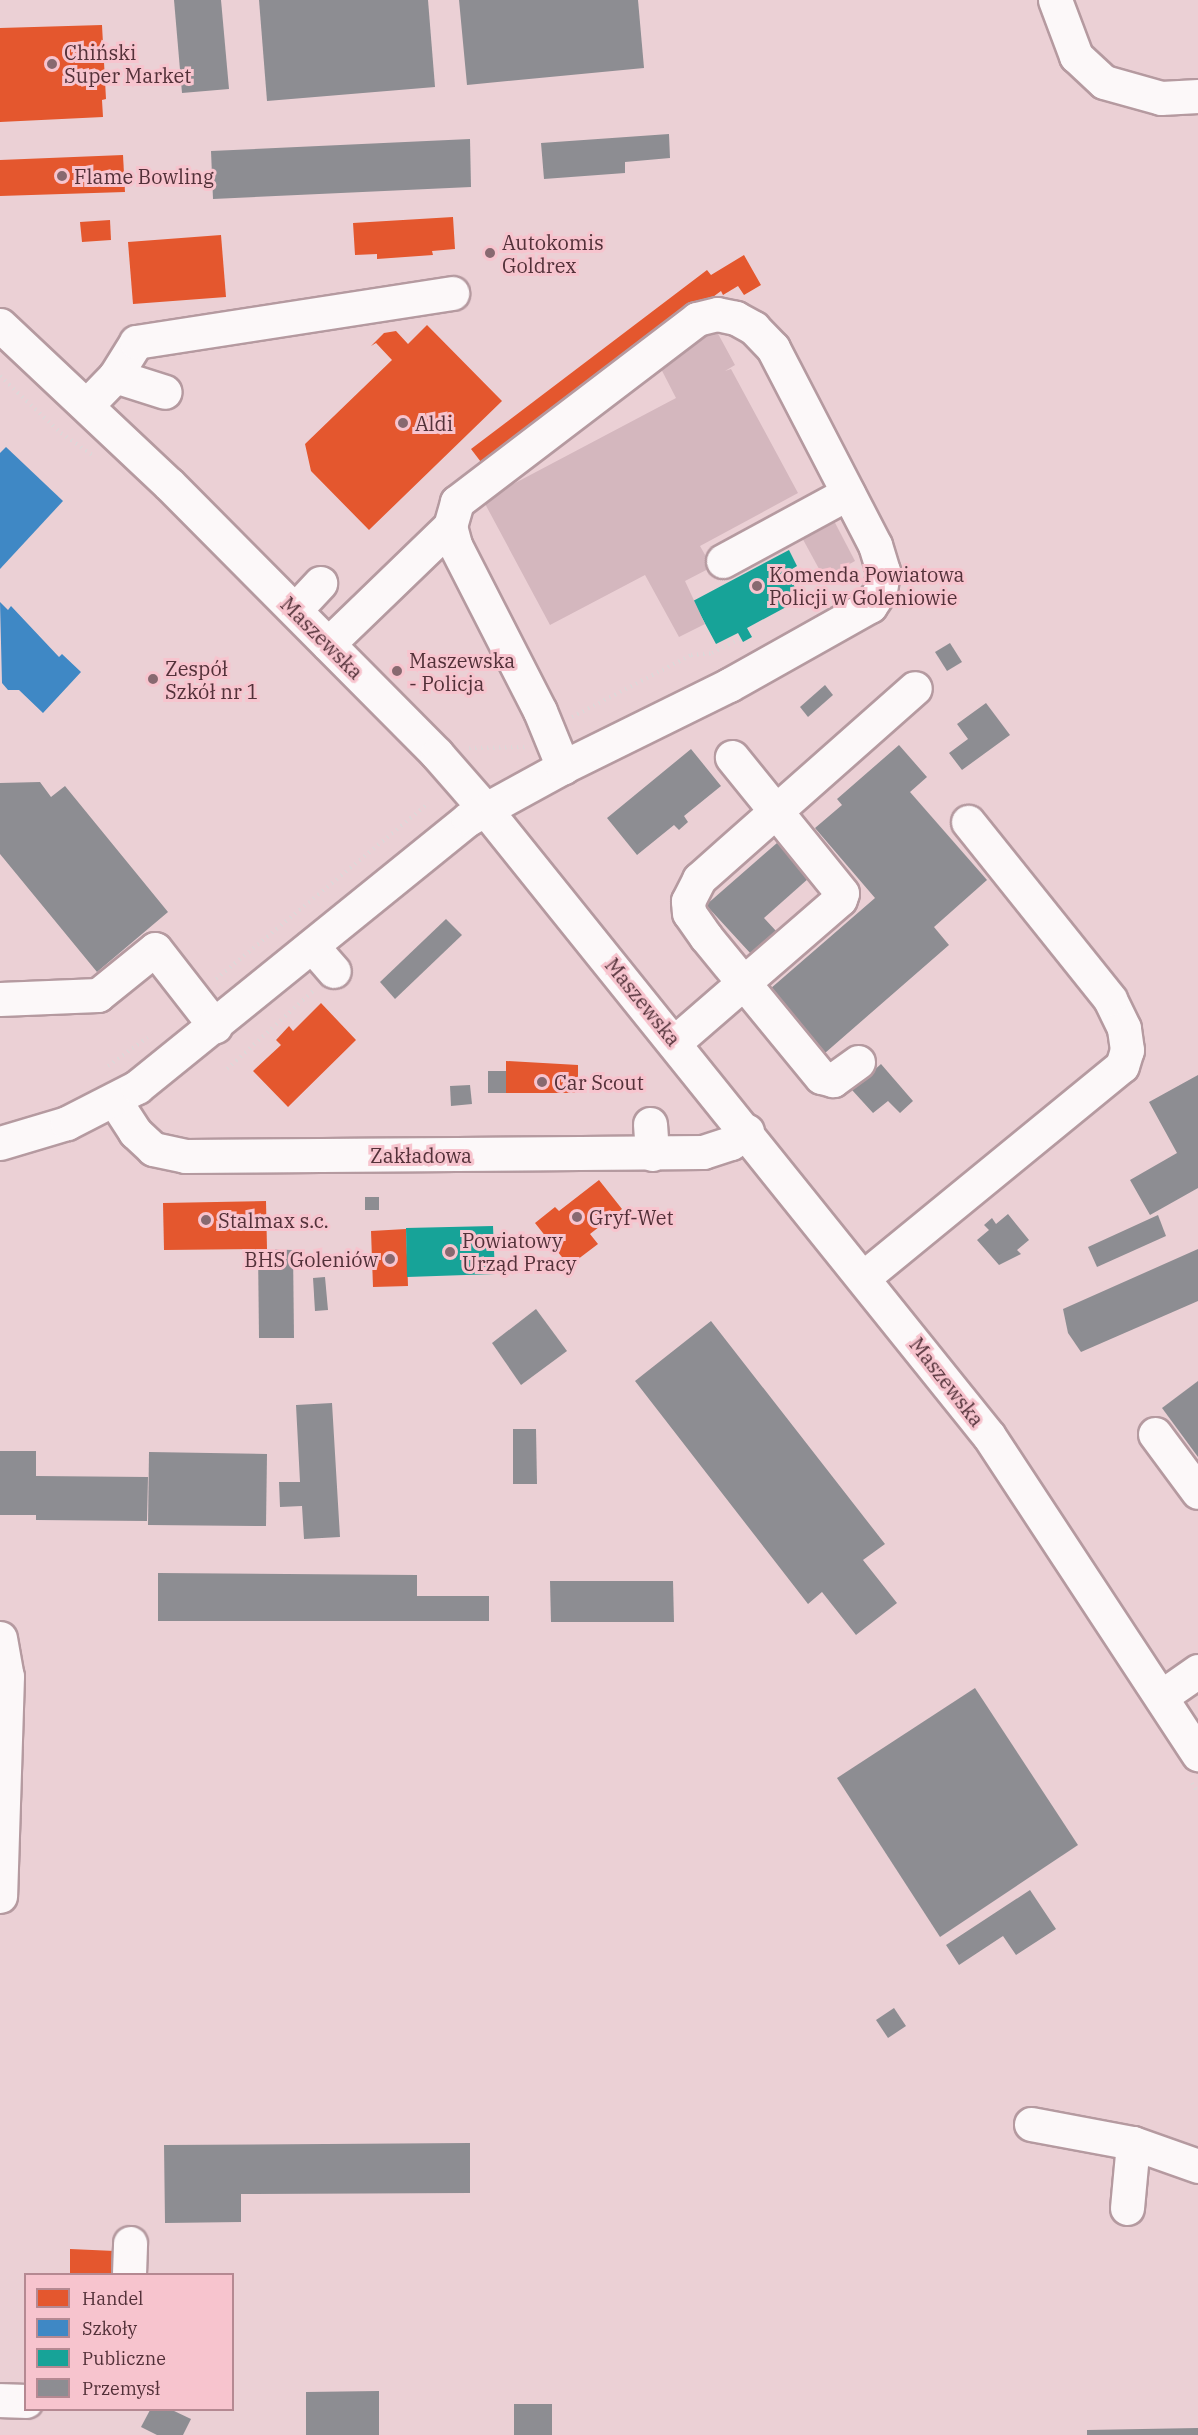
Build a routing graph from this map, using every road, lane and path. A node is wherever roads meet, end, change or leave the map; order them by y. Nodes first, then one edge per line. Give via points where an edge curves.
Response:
1 (1055, 0) edge
2 (1198, 96) edge
3 (452, 293) dead end
4 (0, 325) edge
5 (0, 376) edge
6 (115, 376) junction
7 (165, 392) dead end
8 (87, 405) junction
9 (99, 461) dead end
10 (848, 494) junction
11 (450, 526) junction
12 (723, 561) dead end
13 (320, 583) dead end
14 (295, 610) junction
15 (741, 638) dead end
16 (328, 644) junction
17 (915, 688) dead end
18 (468, 748) dead end
19 (557, 752) junction
20 (732, 757) dead end
21 (429, 803) dead end
22 (485, 809) junction
23 (776, 811) junction
24 (968, 822) dead end
25 (312, 946) junction
26 (334, 971) joint
27 (744, 983) junction
28 (0, 999) edge
29 (193, 999) junction
30 (215, 1026) junction
31 (154, 1032) dead end
32 (675, 1041) junction
33 (858, 1062) dead end
34 (106, 1068) dead end
35 (227, 1069) dead end
36 (115, 1101) junction
37 (747, 1131) junction
38 (0, 1143) edge
39 (864, 1277) junction
40 (1155, 1434) dead end
41 (1198, 1492) edge
42 (0, 1638) edge
43 (1198, 1671) edge
44 (1162, 1696) junction
45 (1192, 1764) edge
46 (1198, 1792) edge
47 (0, 1896) edge
48 (1031, 2124) dead end
49 (1133, 2143) junction
50 (1198, 2166) edge
51 (1127, 2208) dead end
52 (0, 2400) edge
53 (24, 2401) edge

1 - 2 street via 1076,56 1104,82 1161,98
3 - 6 street via 136,342
4 - 8 street, Maszewska
5 - 9 path via 61,433
6 - 7 street
6 - 8 street
8 - 14 street, Maszewska
10 - 11 street via 772,348 754,328 717,314 697,319 483,480 457,502
10 - 12 street
10 - 19 street via 875,545 883,571 880,591 870,606 688,706
11 - 16 street
11 - 19 street via 455,545
13 - 14 street
14 - 16 street, Maszewska
15 - 19 path via 712,653 681,660 560,724
16 - 22 street, Maszewska via 437,754
17 - 23 street
18 - 19 path via 532,746
19 - 22 street
20 - 23 street
21 - 29 path
22 - 25 street
22 - 32 street, Maszewska
23 - 27 street via 699,879 688,901 689,913
23 - 27 street via 842,893 840,899
24 - 39 street via 1110,999 1124,1028 1127,1050 1122,1066
25 - 26 street
25 - 30 street
26 - 35 path via 271,1033
27 - 32 street
27 - 33 street via 826,1081
28 - 29 street via 98,995 155,949
29 - 30 street
30 - 36 street
31 - 34 path
32 - 37 street, Maszewska
36 - 37 street, Zakładowa via 135,1132 153,1149 185,1156 651,1139 714,1150
36 - 38 street via 67,1123
37 - 39 street, Maszewska
39 - 44 street, Maszewska via 989,1436
40 - 41 street
42 - 47 street via 7,1676
43 - 44 street
44 - 45 street, Maszewska
45 - 46 path
48 - 49 street
49 - 50 street
49 - 51 street
52 - 53 street

